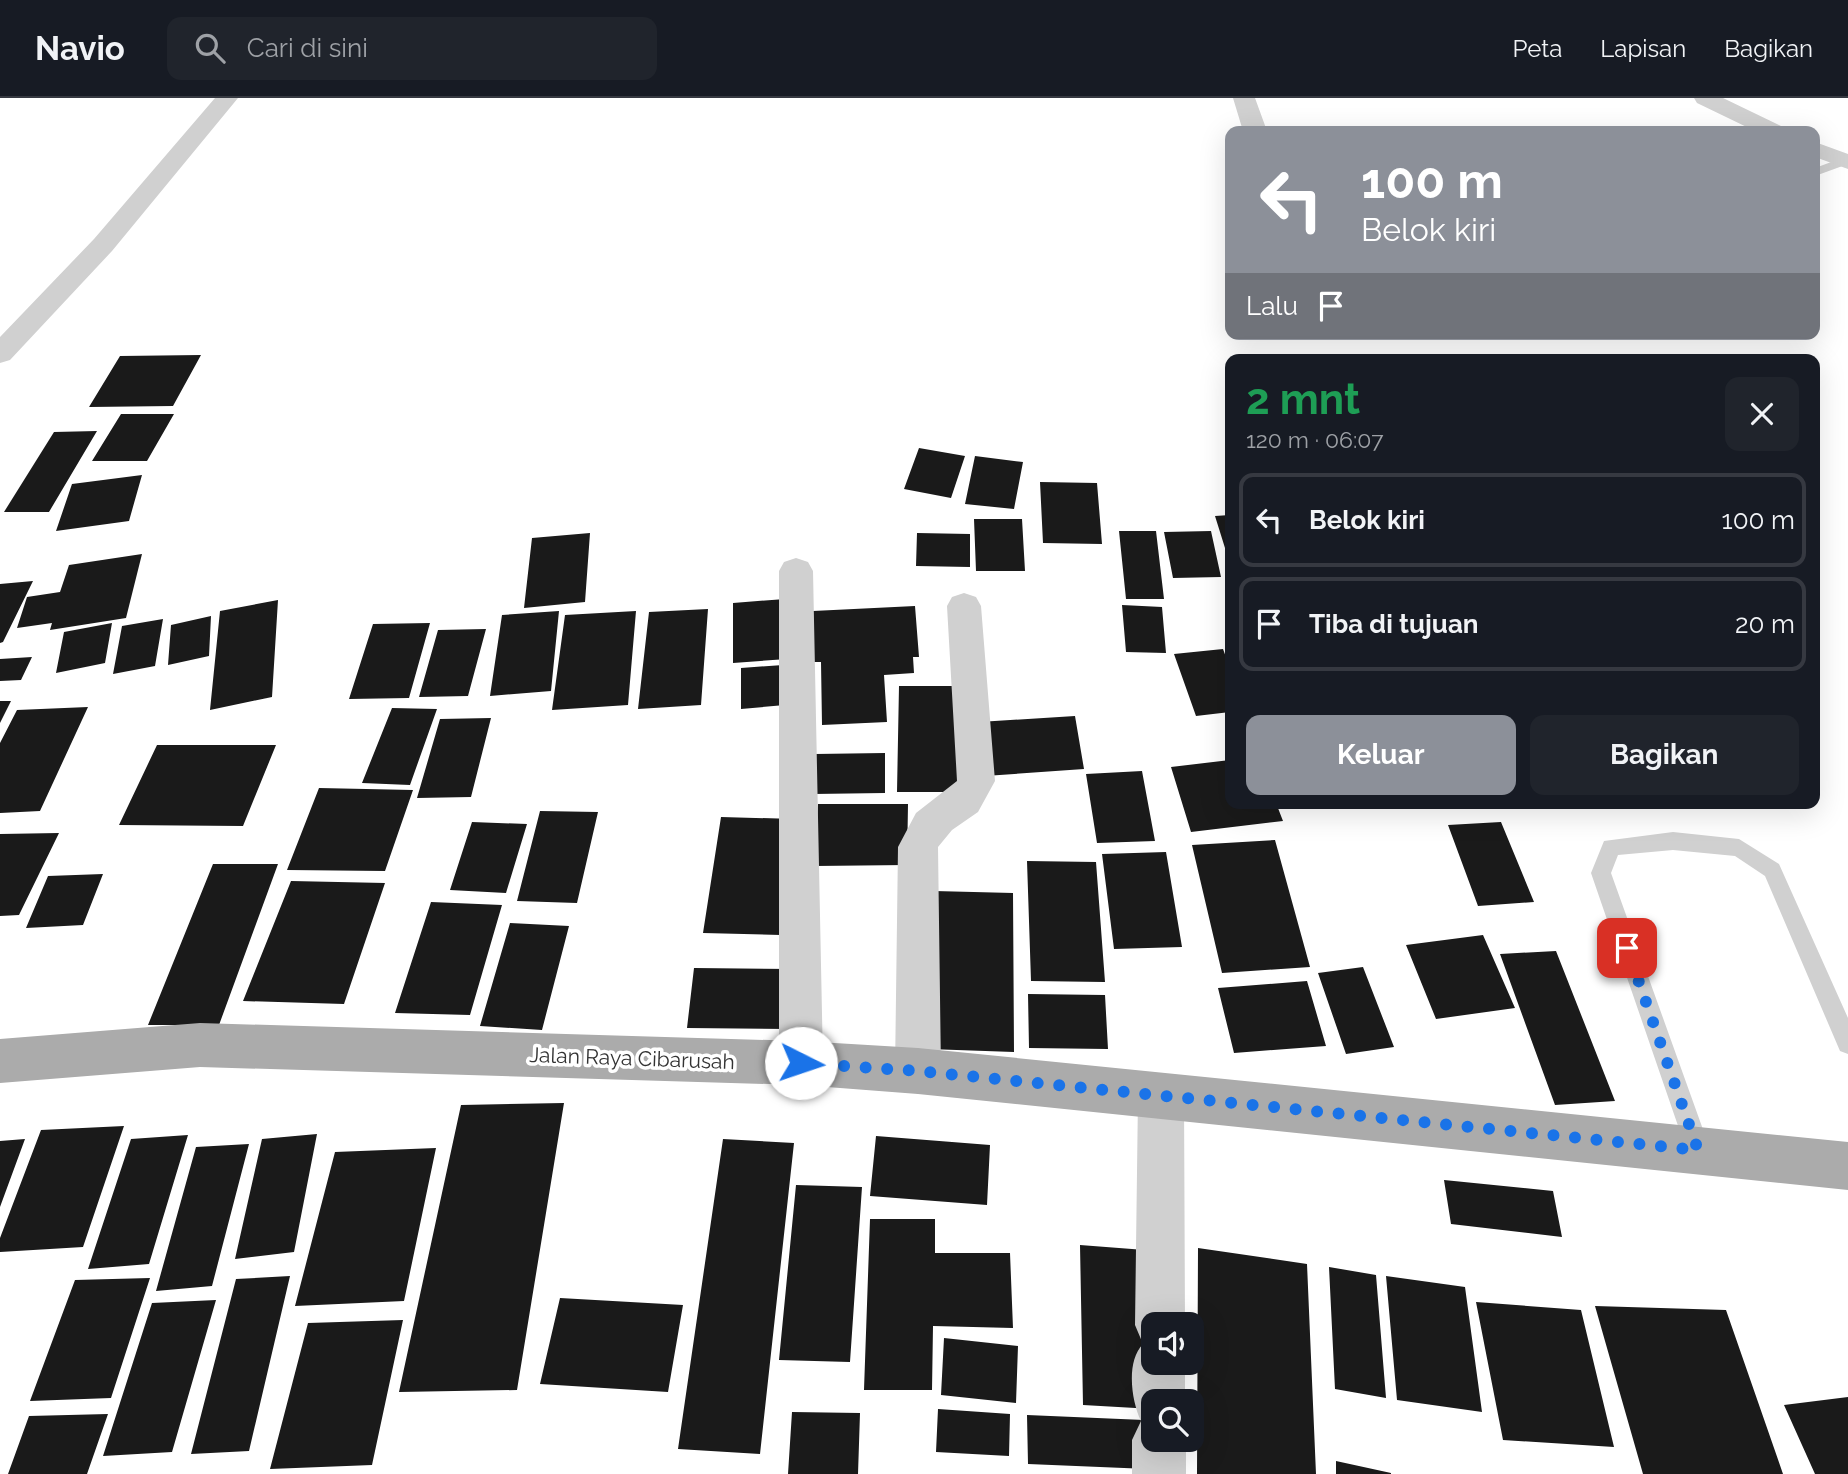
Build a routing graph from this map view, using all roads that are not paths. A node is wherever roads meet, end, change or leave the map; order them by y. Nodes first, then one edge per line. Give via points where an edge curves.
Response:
1 (227, 98) edge
2 (1244, 98) edge
3 (1705, 98) edge
4 (1253, 126) edge
5 (1763, 126) edge
6 (1820, 151) edge
7 (1847, 162) edge
8 (1820, 170) edge
9 (0, 355) edge
10 (796, 571) dead end
11 (964, 606) dead end
12 (1848, 1043) edge
13 (0, 1061) edge
14 (801, 1063) junction
15 (918, 1071) junction
16 (1161, 1096) junction
17 (1698, 1150) junction
18 (1848, 1166) edge
19 (1160, 1312) edge
20 (1159, 1452) edge
21 (1159, 1474) edge

1 - 9 street via 103,245
2 - 4 street
3 - 5 street
6 - 7 street
7 - 8 lane
10 - 14 street
11 - 15 street via 976,781 968,798 928,823 918,847
12 - 17 lane via 1772,870 1739,848 1673,841 1611,847 1601,873
13 - 14 main road, Jalan Raya Cibarusah via 200,1045
14 - 15 main road, Jalan Raya Cibarusah
15 - 16 main road, Jalan Raya Cibarusah
16 - 17 main road, Jalan Raya Cibarusah
16 - 19 street
17 - 18 main road, Jalan Raya Cibarusah
20 - 21 street

